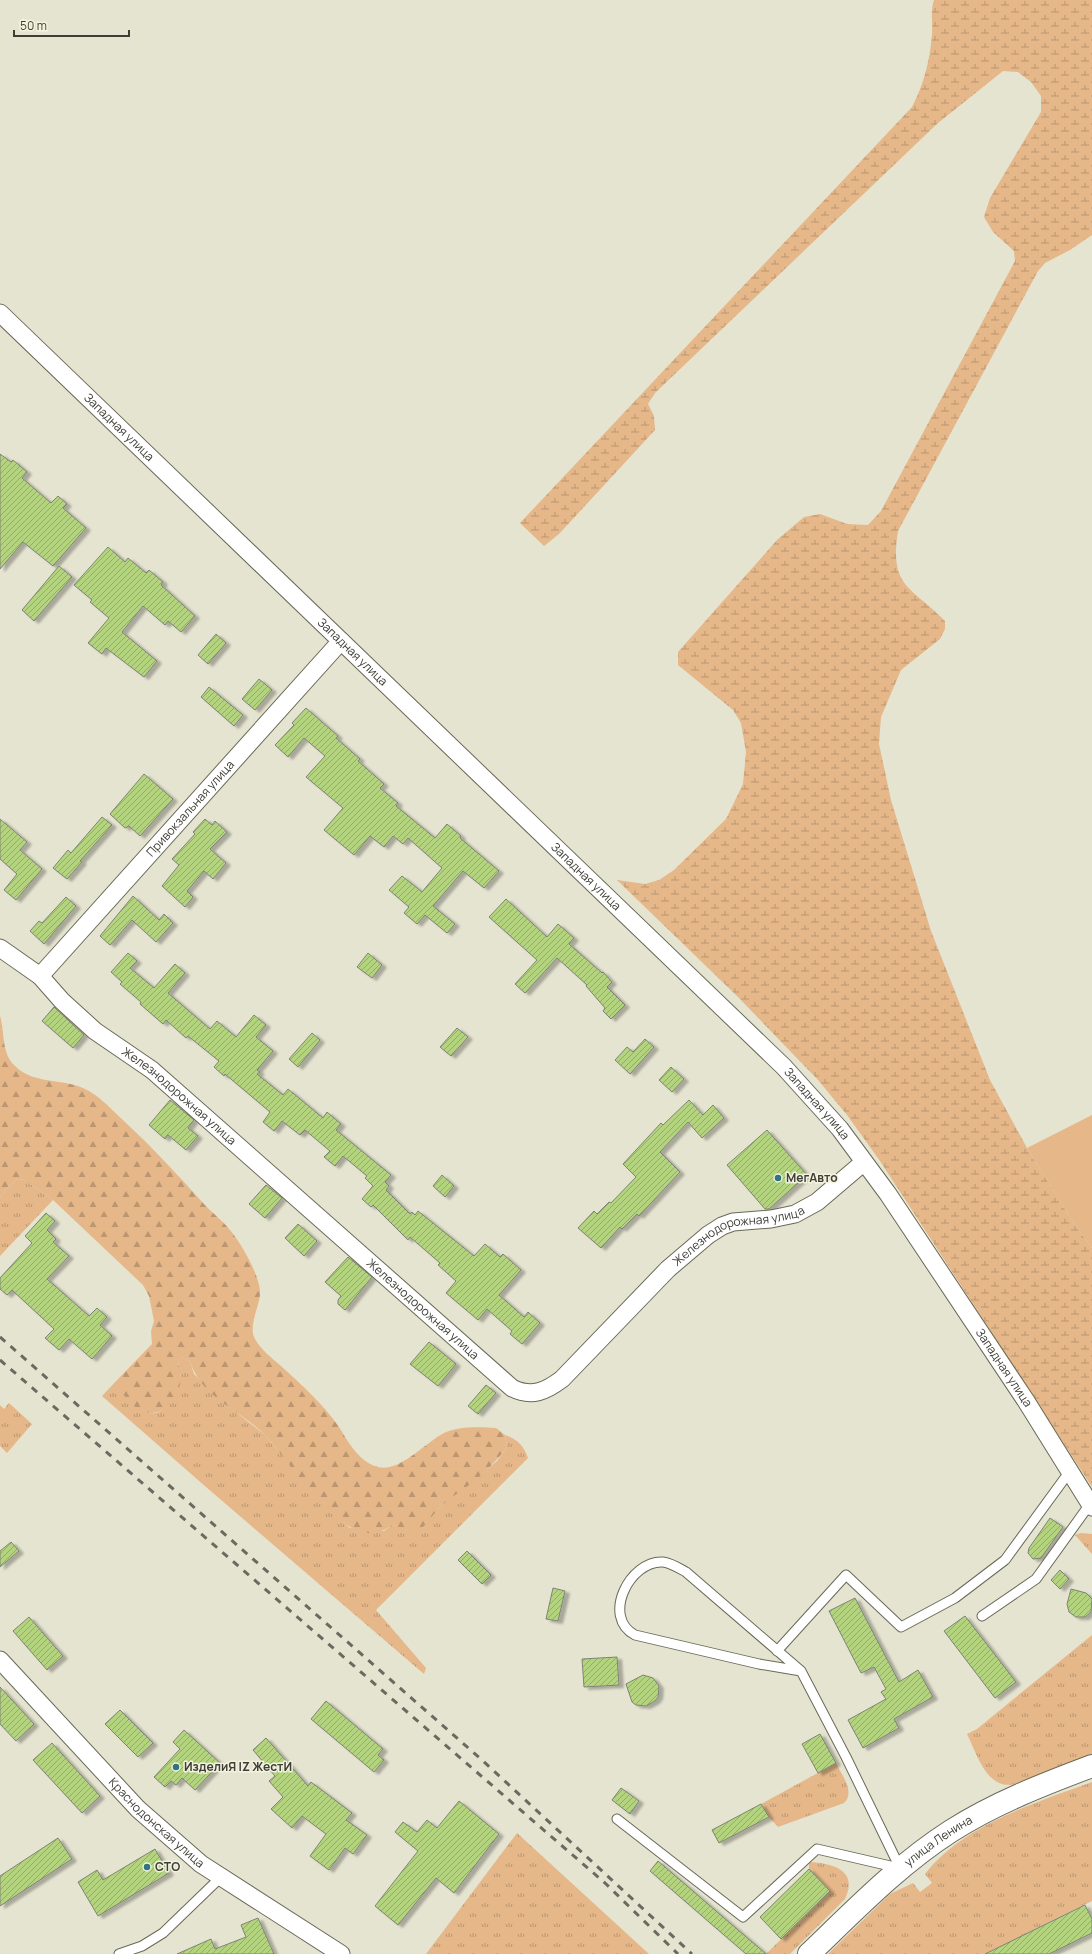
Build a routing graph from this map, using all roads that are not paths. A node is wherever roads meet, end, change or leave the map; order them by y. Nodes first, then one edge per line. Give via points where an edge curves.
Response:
1 (0, 312) edge
2 (341, 641) junction
3 (0, 948) edge
4 (40, 976) junction
5 (864, 1162) junction
6 (1070, 1471) junction
7 (1091, 1505) edge
8 (982, 1616) dead end
9 (776, 1651) junction
10 (0, 1660) edge
11 (801, 1672) junction
12 (1092, 1766) edge
13 (617, 1819) dead end
14 (900, 1868) junction
15 (221, 1878) junction
16 (119, 1954) edge
17 (341, 1954) edge
18 (809, 1954) edge

1 - 2 street, Западная улица
2 - 4 street, Привокзальная улица
2 - 5 street, Западная улица via 784,1067 840,1129
3 - 4 street, Железнодорожная улица
4 - 5 street, Железнодорожная улица via 62,1001 95,1031 152,1070 512,1388 523,1392 543,1392 562,1379 668,1269 717,1229 733,1222 795,1214 817,1202
5 - 6 street, Западная улица via 906,1220
6 - 7 street, Западная улица
6 - 9 lane via 1005,1560 955,1598 901,1627 846,1575
7 - 8 lane via 1036,1579
9 - 11 lane
9 - 11 lane via 686,1572 674,1565 655,1562 627,1584 622,1595 619,1607 622,1625 635,1635
10 - 15 street, Краснодонская улица via 138,1809
11 - 14 lane
12 - 14 main road, улица Ленина via 1047,1783 975,1817
13 - 14 lane via 743,1917 817,1849
14 - 18 main road, улица Ленина
15 - 16 lane via 163,1933 142,1946
15 - 17 street, Краснодонская улица

